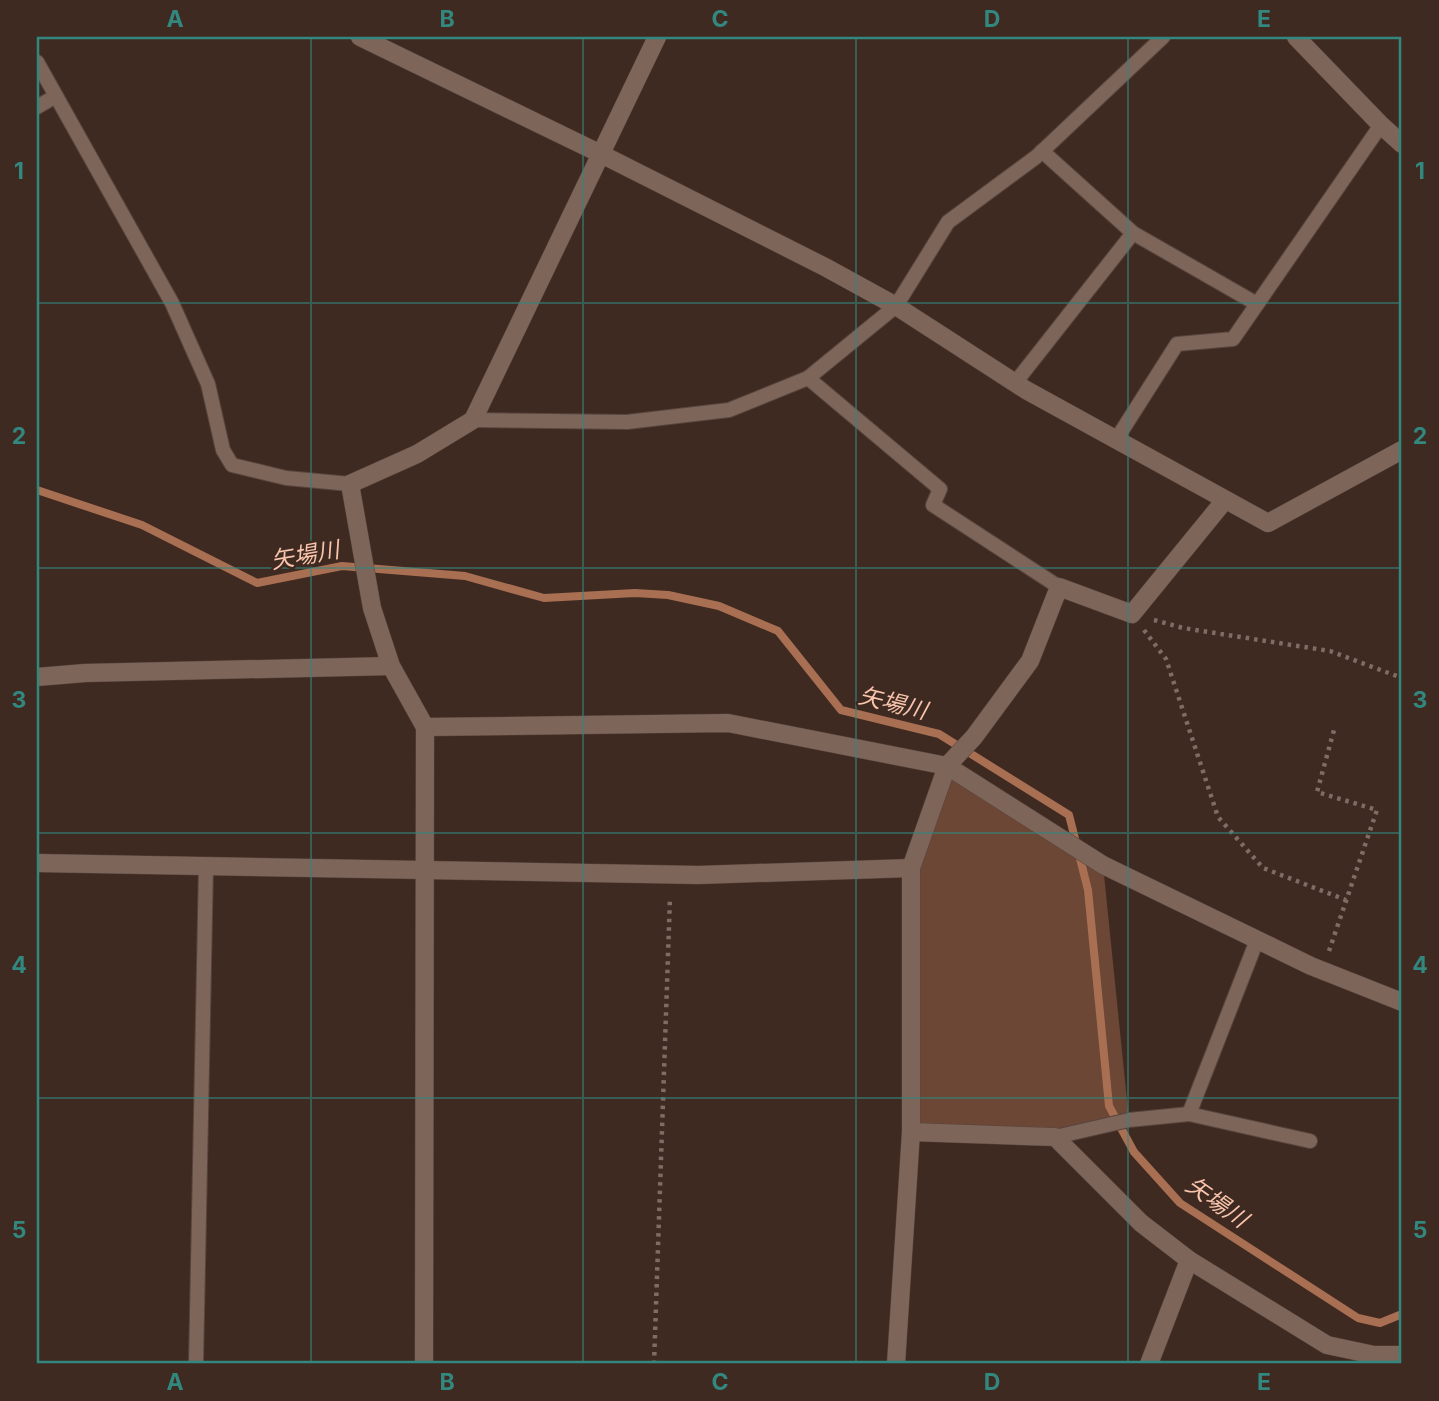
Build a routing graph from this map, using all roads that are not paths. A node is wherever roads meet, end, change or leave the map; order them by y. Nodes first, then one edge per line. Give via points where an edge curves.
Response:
1 (360, 37) edge
2 (657, 37) edge
3 (1163, 37) edge
4 (1296, 37) edge
5 (37, 62) edge
6 (56, 96) junction
7 (37, 107) edge
8 (1381, 125) junction
9 (1402, 144) edge
10 (1042, 151) junction
11 (601, 154) junction
12 (1133, 233) junction
13 (1257, 304) junction
14 (896, 306) junction
15 (808, 377) junction
16 (1015, 383) junction
17 (473, 420) junction
18 (1116, 440) junction
19 (1402, 450) edge
20 (350, 484) junction
21 (1225, 500) junction
22 (1059, 587) junction
23 (391, 666) junction
24 (37, 677) edge
25 (425, 727) junction
26 (947, 766) junction
27 (37, 863) edge
28 (206, 866) junction
29 (911, 869) junction
30 (425, 871) junction
31 (1257, 940) junction
32 (1402, 1002) edge
33 (1189, 1114) junction
34 (912, 1132) junction
35 (1055, 1137) junction
36 (1310, 1141) dead end
37 (1189, 1260) junction
38 (1402, 1355) edge
39 (1356, 1358) edge
40 (195, 1364) edge
41 (424, 1364) edge
42 (896, 1364) edge
43 (1149, 1364) edge

1 - 11 street
2 - 11 street
3 - 10 lane
4 - 8 street
5 - 6 lane
6 - 7 lane
6 - 20 lane via 172,303 208,384 223,450 232,465 286,478
8 - 9 street
8 - 13 lane
10 - 12 lane
10 - 14 lane via 948,222
11 - 14 street
11 - 17 street
12 - 13 lane
12 - 16 lane
13 - 18 lane via 1233,339 1177,344
14 - 15 lane
14 - 16 street
15 - 17 lane via 729,410 628,422
15 - 22 lane via 940,489 933,505
16 - 18 street
17 - 20 street via 417,454
18 - 21 street
19 - 21 street via 1268,523
20 - 23 street via 372,608
21 - 22 street via 1132,614
22 - 26 street via 1030,661
23 - 24 street
23 - 25 street
25 - 26 street via 728,723
25 - 30 street
26 - 29 street
26 - 31 street via 1103,865
27 - 28 street
28 - 30 street
28 - 40 lane
29 - 30 street via 670,875
29 - 34 street
30 - 41 street
31 - 32 street
31 - 33 lane
33 - 35 lane via 1129,1120
33 - 36 lane
34 - 35 street
34 - 42 street
35 - 37 street via 1141,1223
37 - 39 street
37 - 43 street
38 - 39 street

